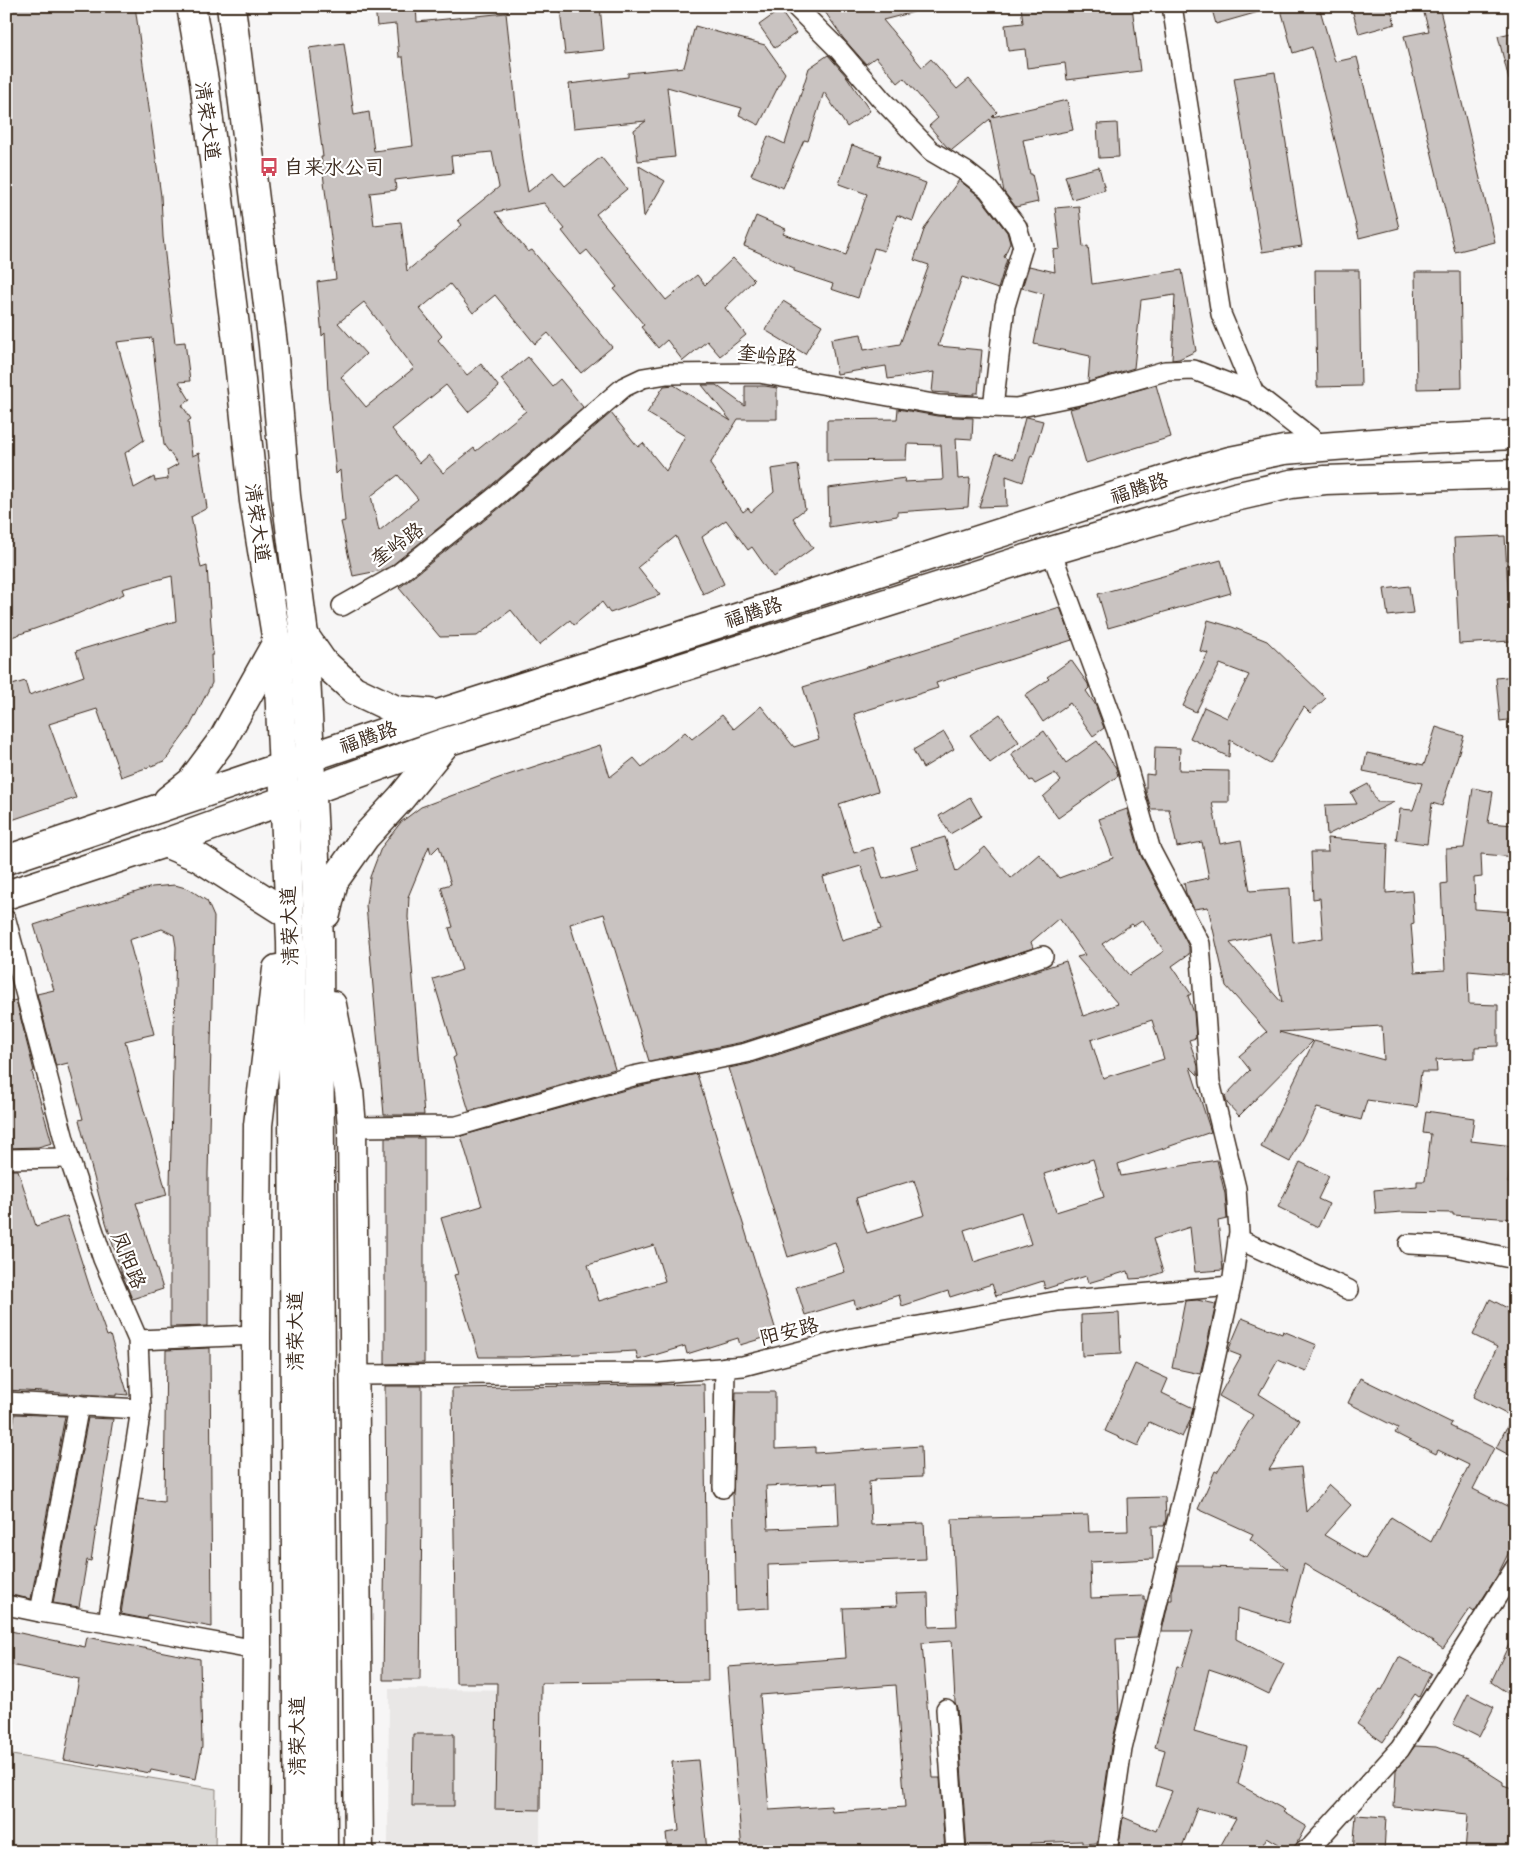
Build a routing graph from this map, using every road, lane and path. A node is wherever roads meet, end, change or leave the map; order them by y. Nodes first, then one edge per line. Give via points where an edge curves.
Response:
1 (192, 6) edge
2 (230, 6) edge
3 (795, 6) edge
4 (1172, 6) edge
5 (1254, 393) junction
6 (993, 407) junction
7 (1515, 435) edge
8 (1323, 447) junction
9 (1515, 474) edge
10 (1051, 551) junction
11 (342, 606) dead end
12 (304, 634) junction
13 (277, 642) junction
14 (438, 714) junction
15 (446, 742) junction
16 (310, 757) junction
17 (282, 766) junction
18 (312, 791) junction
19 (284, 801) junction
20 (157, 809) junction
21 (165, 843) junction
22 (6, 860) edge
23 (6, 894) edge
24 (6, 920) edge
25 (290, 928) junction
26 (319, 940) junction
27 (1043, 956) dead end
28 (307, 1112) junction
29 (352, 1127) junction
30 (69, 1158) junction
31 (6, 1160) edge
32 (1238, 1239) junction
33 (1409, 1244) dead end
34 (1515, 1259) edge
35 (1231, 1286) junction
36 (1349, 1290) dead end
37 (256, 1335) junction
38 (138, 1340) junction
39 (724, 1367) junction
40 (355, 1375) junction
41 (6, 1403) edge
42 (79, 1405) junction
43 (141, 1409) junction
44 (723, 1488) dead end
45 (1515, 1568) edge
46 (6, 1605) edge
47 (40, 1612) junction
48 (108, 1622) junction
49 (257, 1650) junction
50 (946, 1709) dead end
51 (255, 1852) edge
52 (298, 1852) edge
53 (323, 1852) edge
54 (359, 1852) edge
55 (956, 1852) edge
56 (1107, 1852) edge
57 (1303, 1852) edge

1 - 13 main road, 清荣大道 via 236,334 254,501
2 - 12 main road, 清荣大道 via 272,335 286,496
3 - 6 street via 931,151 966,171 988,189 1017,227 1023,246 1005,306
4 - 5 street via 1221,314
5 - 6 street, 奎岭路 via 1194,370 1165,372 1089,394 1016,408
5 - 8 street
6 - 11 street, 奎岭路 via 939,406 759,374 667,374 643,378 624,387 494,498 397,575
7 - 8 main road, 福腾路
8 - 14 main road, 福腾路 via 1284,450 1174,477
9 - 10 main road, 福腾路 via 1290,484
10 - 15 main road, 福腾路
10 - 32 street via 1117,731 1151,851 1200,944 1210,1082 1236,1188
12 - 14 main road via 322,661 354,690 396,710
12 - 16 main road, 清荣大道
13 - 17 main road, 清荣大道
13 - 20 main road via 223,739 191,782
14 - 16 main road, 福腾路
15 - 18 main road, 福腾路
15 - 26 main road via 365,837 334,881
16 - 17 main road, 福腾路
16 - 18 main road, 清荣大道
17 - 19 main road, 清荣大道
17 - 20 main road, 福腾路
18 - 19 main road, 福腾路
18 - 26 main road, 清荣大道
19 - 21 main road, 福腾路
19 - 25 main road, 清荣大道
20 - 22 main road, 福腾路
21 - 23 main road, 福腾路
21 - 25 main road via 198,857
24 - 30 street, 凤阳路
25 - 28 main road, 清荣大道
25 - 37 main road via 278,964 258,1124
26 - 28 main road, 清荣大道
26 - 29 main road via 349,1091
27 - 29 street via 746,1053 633,1076 457,1126
28 - 52 main road, 清荣大道
28 - 53 main road, 清荣大道
29 - 40 main road
30 - 31 street
30 - 38 street, 凤阳路 via 103,1259
32 - 35 street
32 - 36 street
33 - 34 street via 1451,1246
35 - 39 street, 阳安路 via 1058,1301 852,1338 743,1366
35 - 56 street via 1122,1749
37 - 38 street
37 - 49 main road
38 - 43 street, 凤阳路
39 - 40 street, 阳安路 via 660,1373
39 - 44 street
40 - 54 main road
41 - 42 street
42 - 43 street
42 - 47 street
43 - 48 street, 凤阳路
45 - 57 street via 1400,1749
46 - 47 street
47 - 48 street
48 - 49 street
49 - 51 main road
50 - 55 street

